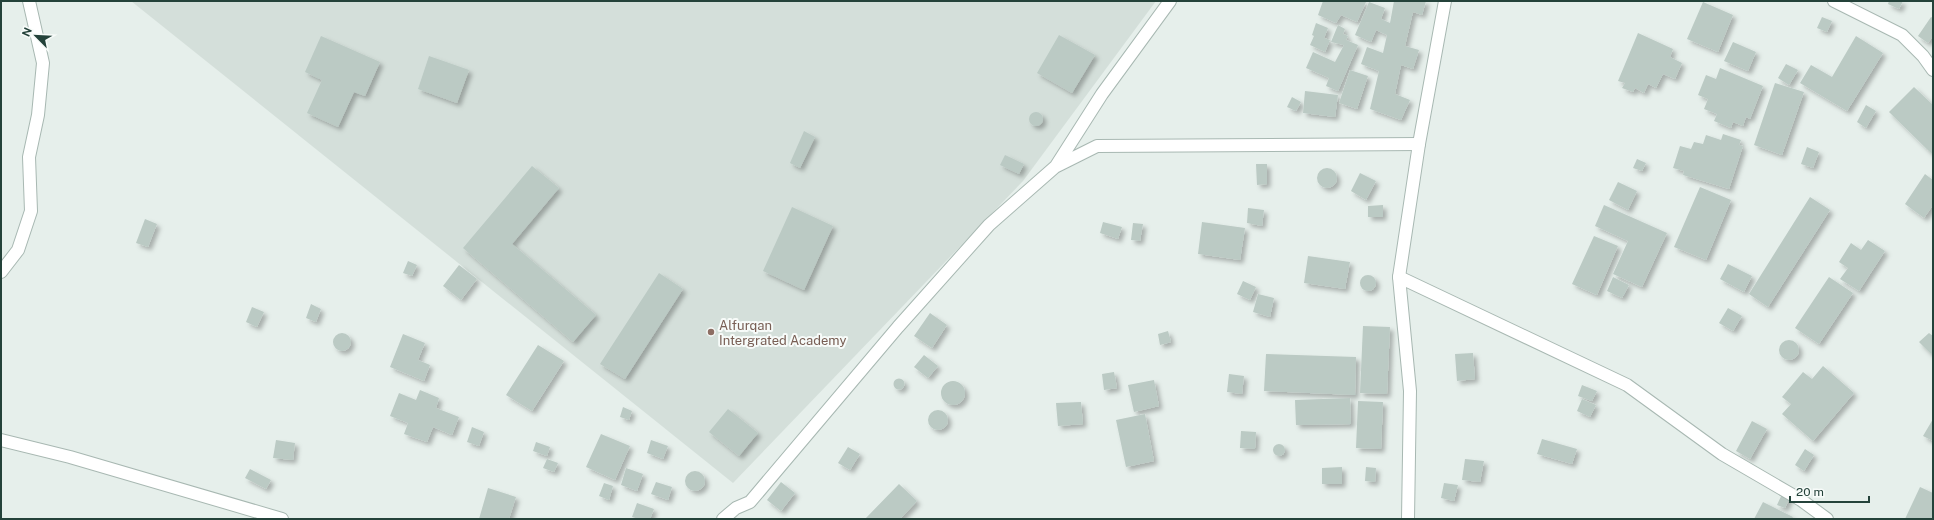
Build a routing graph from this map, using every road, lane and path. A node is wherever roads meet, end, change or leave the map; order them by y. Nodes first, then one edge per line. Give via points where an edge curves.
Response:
1 (29, 1) edge
2 (1170, 1) edge
3 (1445, 1) edge
4 (1834, 1) edge
5 (1933, 70) edge
6 (1419, 144) junction
7 (1055, 167) junction
8 (1, 272) edge
9 (1399, 277) junction
10 (1, 440) edge
11 (282, 519) edge
12 (723, 519) edge
13 (1408, 519) edge
14 (1827, 519) edge

1 - 8 street via 43,63 38,115 29,157 31,211 18,250
2 - 7 street via 1102,94
3 - 6 street
4 - 5 street via 1902,35
6 - 7 street via 1098,146
6 - 9 street
7 - 12 street via 990,225 898,327 750,502 736,508
9 - 13 street via 1410,391
9 - 14 street via 1626,385 1722,454 1802,500
10 - 11 street via 70,457

